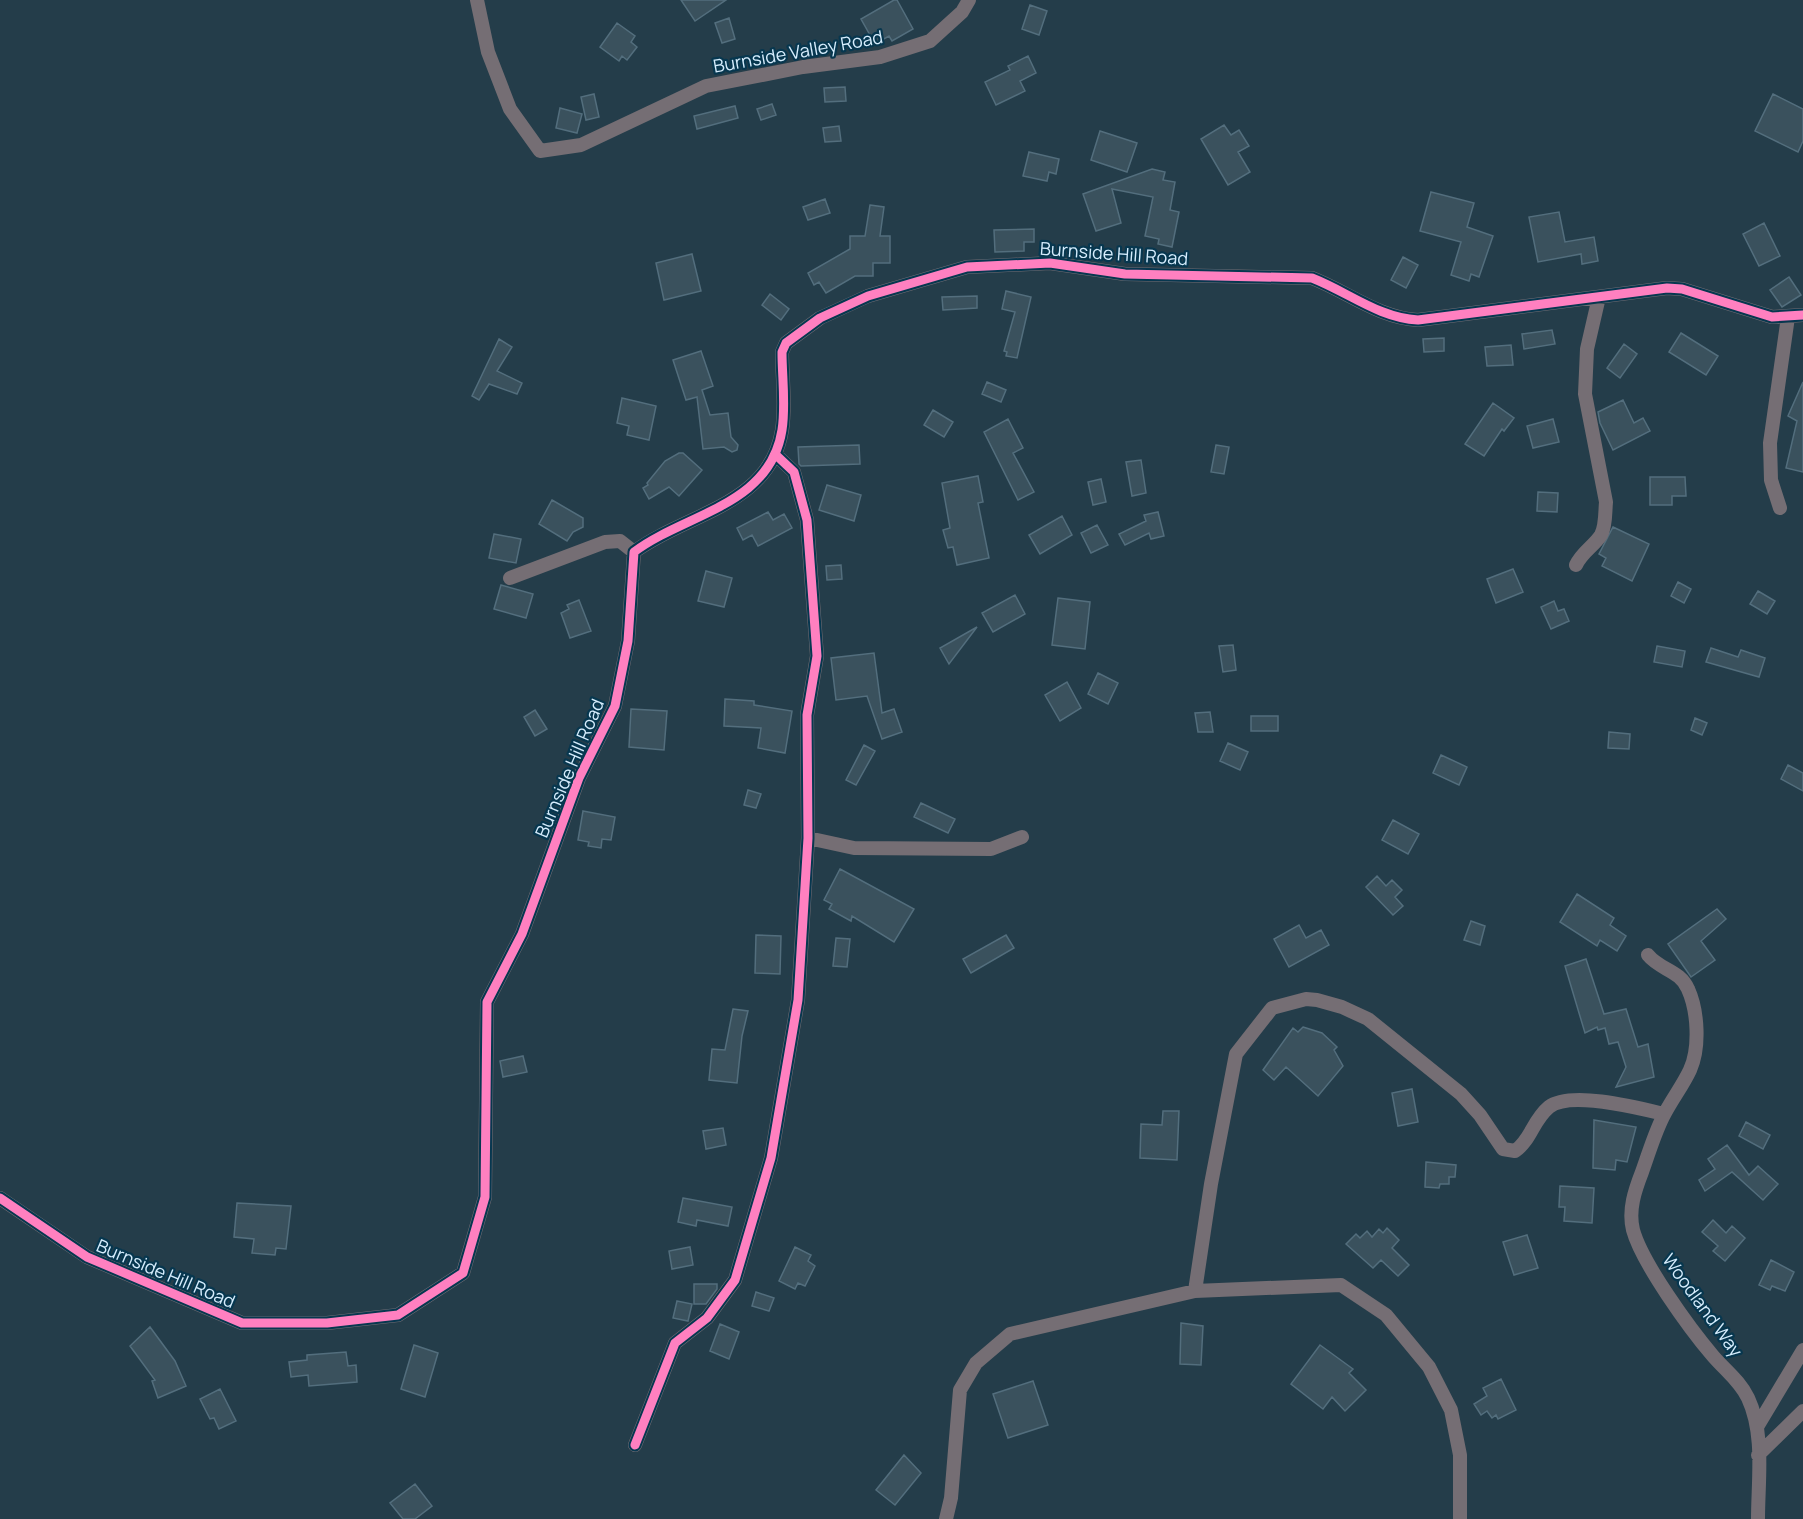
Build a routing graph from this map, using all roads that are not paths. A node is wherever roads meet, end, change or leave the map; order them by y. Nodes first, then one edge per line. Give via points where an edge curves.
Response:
1 (477, 0) edge
2 (969, 0) edge
3 (1599, 297) junction
4 (1803, 315) edge
5 (1788, 317) junction
6 (776, 455) junction
7 (1780, 508) dead end
8 (634, 552) junction
9 (1576, 565) dead end
10 (510, 578) dead end
11 (1022, 837) dead end
12 (808, 838) junction
13 (1648, 955) dead end
14 (1664, 1114) junction
15 (0, 1198) edge
16 (1195, 1291) junction
17 (1803, 1350) edge
18 (1803, 1411) edge
19 (1757, 1427) junction
20 (635, 1445) dead end
21 (1758, 1455) junction
22 (946, 1519) edge
23 (1460, 1519) edge
24 (1758, 1519) edge

1 - 2 street, Burnside Valley Road via 488,52 510,109 540,151 581,145 706,86 880,57 930,41 962,12
3 - 5 street, Burnside Hill Road via 1682,289 1772,317
3 - 6 street, Burnside Hill Road via 1418,320 1377,311 1312,278 1125,274 1050,263 967,267 868,297 820,318 786,343 782,352 782,428
3 - 9 street via 1587,349 1585,394 1606,502 1605,519 1601,535 1582,553
4 - 5 street, Burnside Hill Road
5 - 7 street via 1770,443 1771,480
6 - 8 street, Burnside Hill Road via 755,485
6 - 12 street via 794,472 807,520 817,656 807,715
8 - 10 street via 620,541 605,542
8 - 15 street, Burnside Hill Road via 628,641 615,706 579,778 522,934 487,1002 485,1197 463,1273 398,1316 327,1323 242,1323 87,1257
11 - 12 street via 991,849 854,848
12 - 20 street via 798,1000 768,1169 735,1280 707,1318 675,1342
13 - 14 street, Woodland Way via 1682,978 1689,990 1695,1020 1691,1067
14 - 16 street via 1571,1100 1550,1106 1526,1144 1515,1151 1503,1149 1461,1094 1368,1019 1342,1006 1317,1000 1305,999 1272,1008 1236,1054
14 - 19 street, Woodland Way via 1636,1188 1633,1229 1668,1292 1747,1397
16 - 22 street via 1010,1334 976,1363 960,1390
16 - 23 street via 1341,1285 1386,1314 1430,1367 1451,1410 1460,1455
17 - 19 street
18 - 21 street
19 - 21 street, Woodland Way
21 - 24 street, Woodland Way

